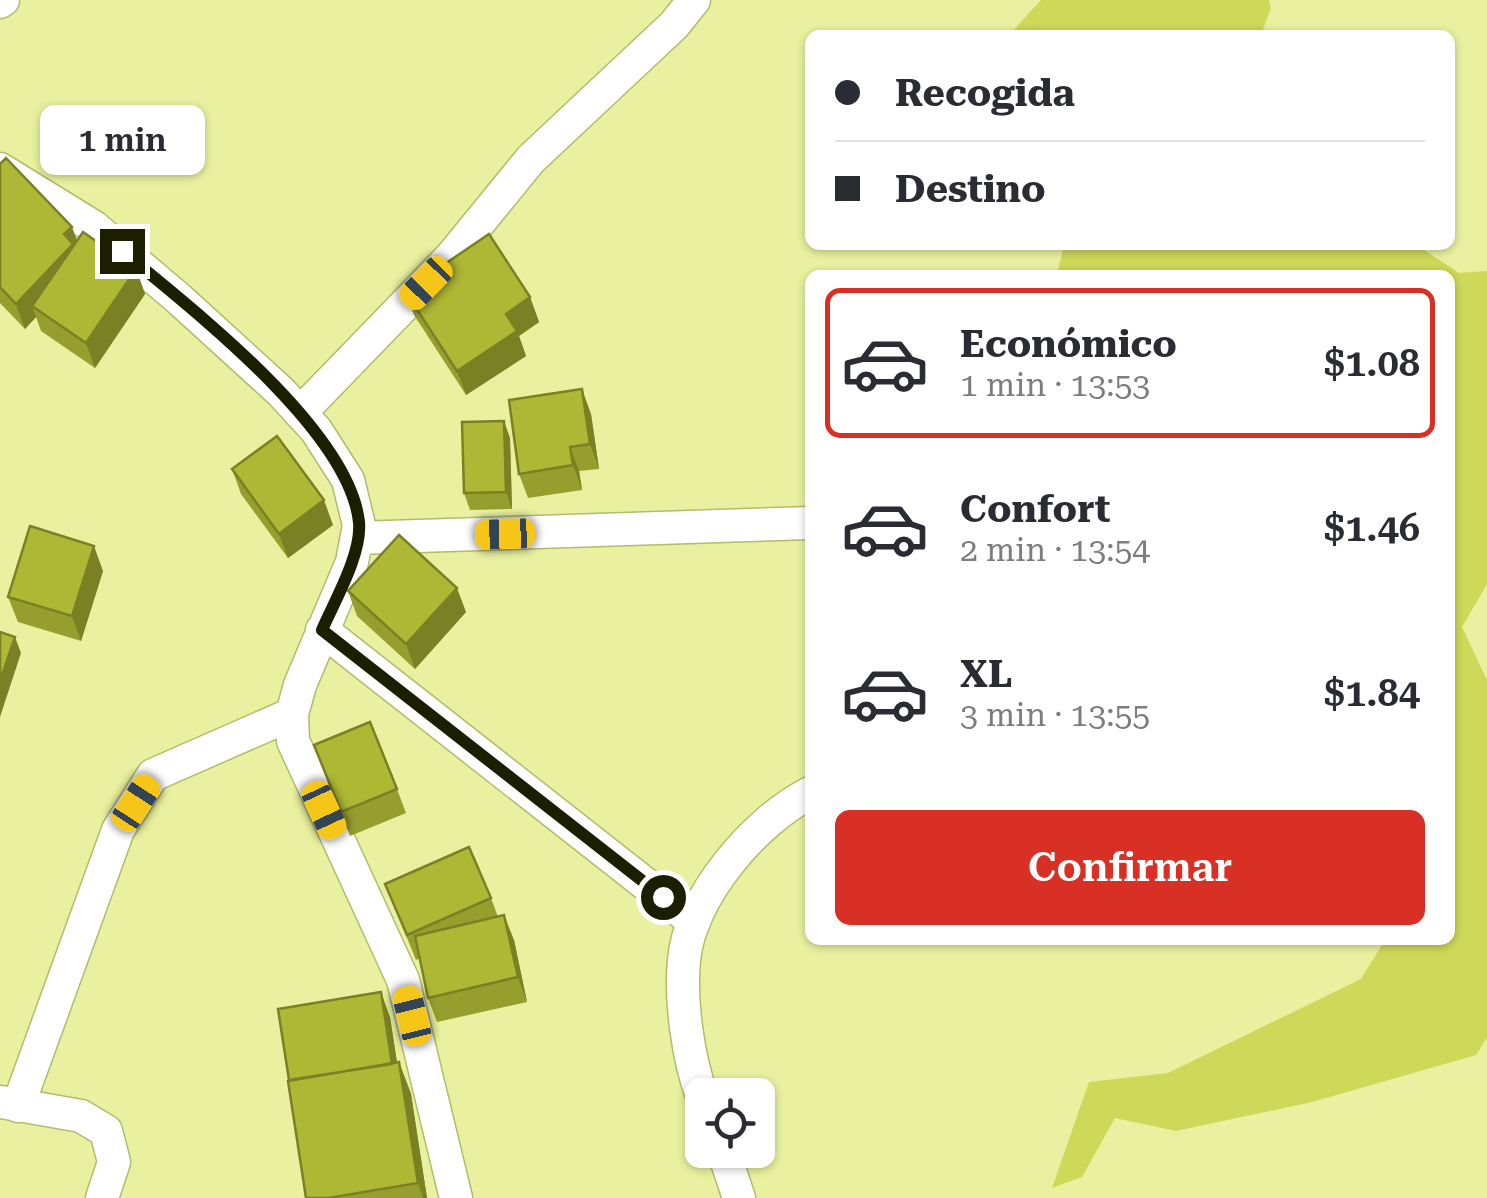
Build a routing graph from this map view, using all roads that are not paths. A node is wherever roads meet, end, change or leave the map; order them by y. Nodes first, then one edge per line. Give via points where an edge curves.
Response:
1 (694, 0) edge
2 (0, 170) edge
3 (300, 413) junction
4 (805, 523) edge
5 (356, 538) junction
6 (322, 630) junction
7 (292, 714) junction
8 (805, 796) edge
9 (694, 922) junction
10 (695, 1078) edge
11 (9, 1104) edge
12 (729, 1168) edge
13 (102, 1198) edge
14 (456, 1198) edge
15 (739, 1198) edge

1 - 3 street via 531,159 451,257
2 - 3 street via 94,227
3 - 5 street via 348,480 360,525
4 - 5 street
5 - 6 street
6 - 7 street
6 - 9 street
7 - 11 street via 154,775 118,830
7 - 14 street via 293,741 404,980
8 - 9 street via 750,837
9 - 10 street via 684,959
11 - 13 street via 81,1116 106,1131 114,1162
12 - 15 street

